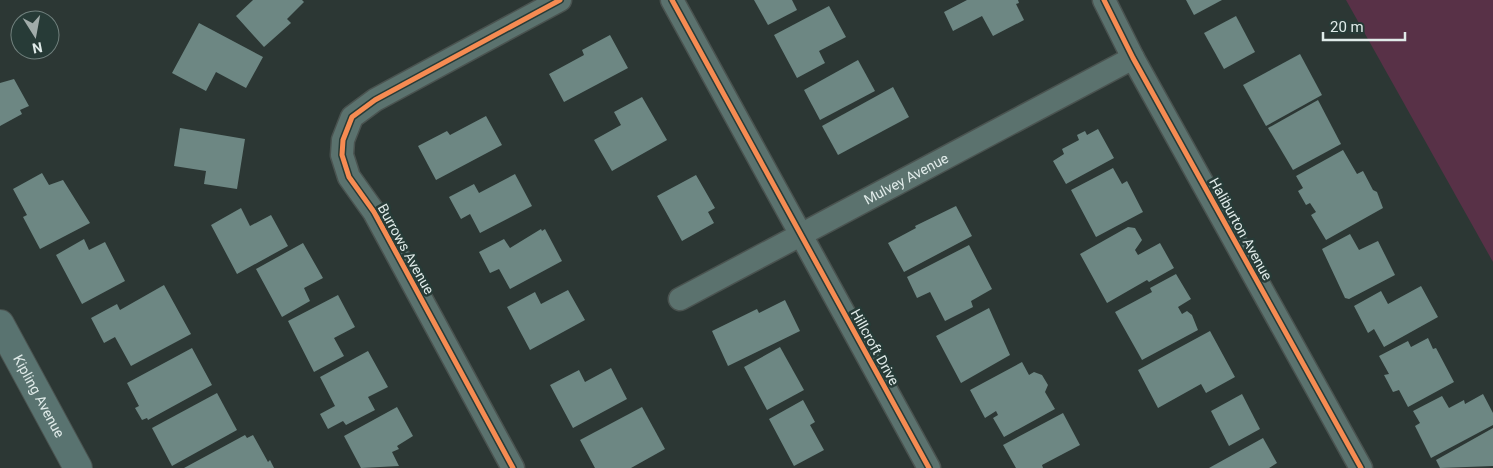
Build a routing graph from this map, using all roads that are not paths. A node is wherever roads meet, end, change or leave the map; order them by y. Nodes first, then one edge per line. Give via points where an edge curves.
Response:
1 (560, 0) edge
2 (672, 0) edge
3 (1104, 0) edge
4 (1133, 58) junction
5 (801, 237) junction
6 (680, 299) dead end
7 (0, 324) edge
8 (78, 468) edge
9 (513, 468) edge
10 (929, 468) edge
11 (1361, 468) edge

1 - 9 street, Burrows Avenue via 374,100 352,117 343,140 342,155 350,177 374,212
2 - 5 street
3 - 4 street, Haliburton Avenue
4 - 5 street, Mulvey Avenue
4 - 11 street, Haliburton Avenue
5 - 6 street, Mulvey Avenue
5 - 10 street, Hillcroft Drive
7 - 8 main road, Kipling Avenue

